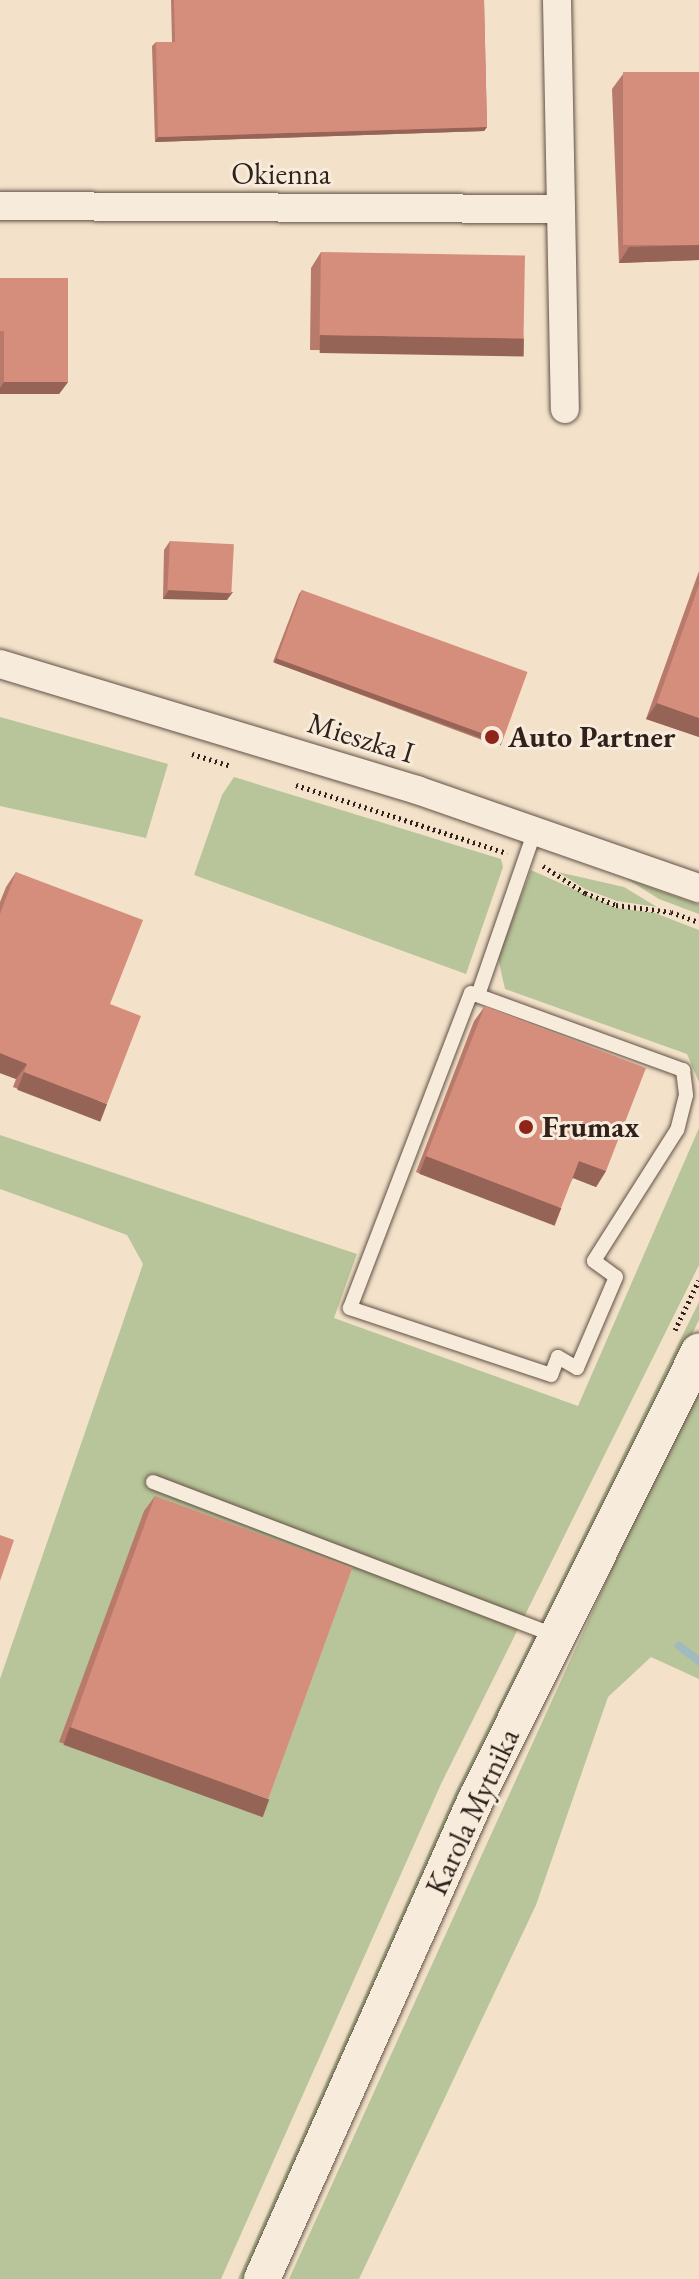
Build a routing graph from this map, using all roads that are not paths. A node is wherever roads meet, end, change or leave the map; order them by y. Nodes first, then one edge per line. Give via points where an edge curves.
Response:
1 (557, 0) edge
2 (0, 206) edge
3 (561, 209) junction
4 (565, 409) dead end
5 (0, 664) edge
6 (535, 830) junction
7 (699, 888) edge
8 (478, 995) junction
9 (699, 1352) edge
10 (153, 1482) dead end
11 (558, 1636) junction
12 (262, 2279) edge

1 - 3 street
2 - 3 street, Okienna
3 - 4 street
5 - 6 street, Mieszka I
6 - 7 street, Mieszka I
6 - 8 lane
8 - 8 lane via 471,993 350,1308 551,1375 558,1357 577,1368 616,1277 594,1261 677,1130 686,1095 683,1070
9 - 11 street, Karola Mytnika
10 - 11 lane
11 - 12 street, Karola Mytnika via 476,1799

